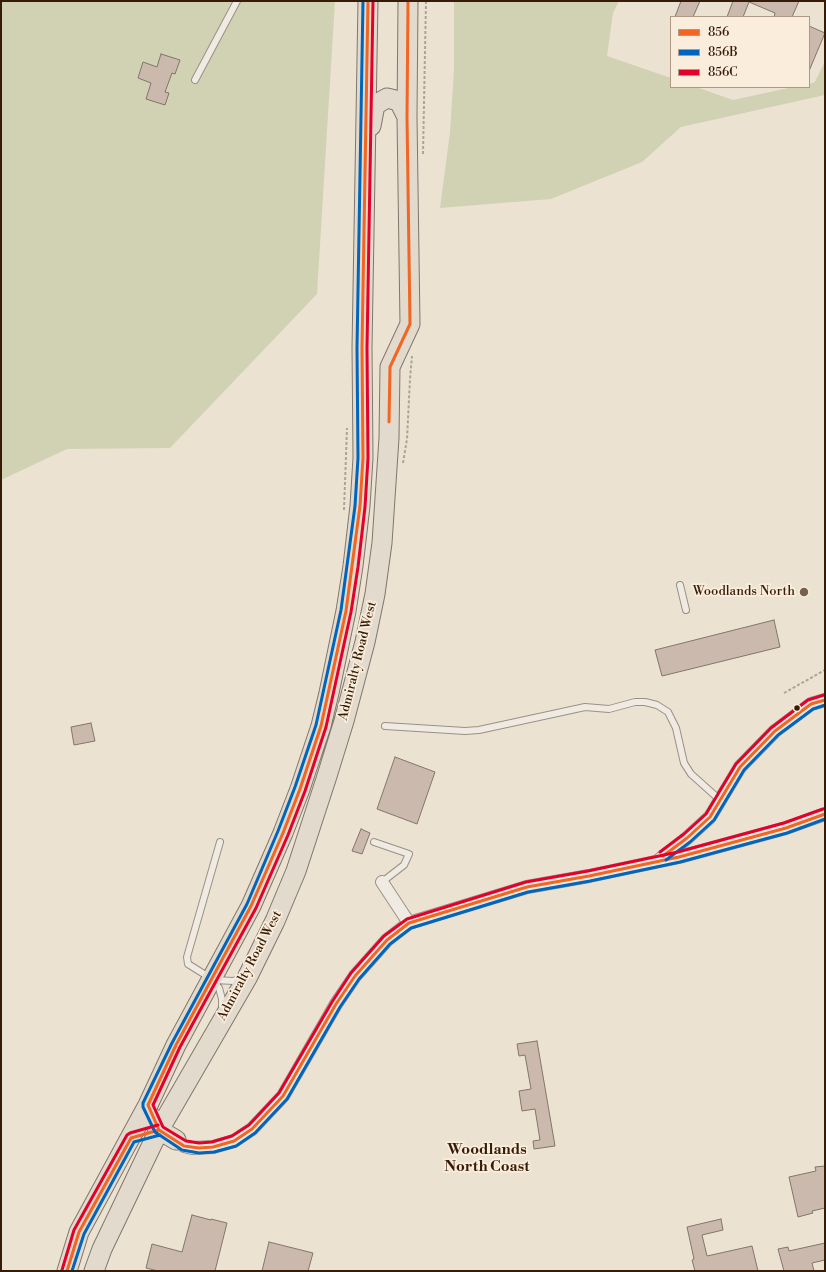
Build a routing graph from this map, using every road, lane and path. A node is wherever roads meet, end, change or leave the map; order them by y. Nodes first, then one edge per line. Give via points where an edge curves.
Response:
1 (237, 1) edge
2 (368, 1) edge
3 (408, 1) edge
4 (408, 55) junction
5 (366, 63) junction
6 (195, 80) dead end
7 (407, 117) junction
8 (364, 157) junction
9 (347, 421) dead end
10 (344, 510) dead end
11 (680, 585) dead end
12 (686, 610) dead end
13 (825, 670) edge
14 (784, 693) dead end
15 (825, 700) edge
16 (385, 726) dead end
17 (720, 800) junction
18 (825, 814) edge
19 (220, 842) dead end
20 (374, 842) dead end
21 (656, 862) junction
22 (382, 882) joint
23 (409, 923) junction
24 (247, 978) junction
25 (212, 979) junction
26 (222, 1020) junction
27 (148, 1106) junction
28 (159, 1130) junction
29 (131, 1138) junction
30 (176, 1140) junction
31 (147, 1154) junction
32 (67, 1271) edge
33 (94, 1271) edge

1 - 6 lane
2 - 5 main road, Admiralty Road West
3 - 4 main road, Admiralty Road West
4 - 5 main road via 402,75 395,86 383,86 372,80
4 - 7 main road, Admiralty Road West
5 - 8 main road, Admiralty Road West
7 - 8 main road via 399,101 387,98 375,106
7 - 24 main road, Admiralty Road West via 410,324 390,367 388,467 375,594 344,721 296,871
8 - 25 main road, Admiralty Road West via 363,458 358,528 346,611 321,726 300,789 251,906
9 - 10 path
11 - 12 lane
13 - 14 path
15 - 17 street via 811,704 775,731 740,767
16 - 17 lane via 479,730 585,707 608,709 645,702 657,705 668,712 676,728 684,763 691,774
17 - 21 street via 710,816
18 - 21 street via 786,828
19 - 25 lane via 187,957 188,964
20 - 22 lane via 410,854 404,865
21 - 23 street via 527,887
22 - 23 street
23 - 30 street via 387,940 355,976 283,1096 252,1129 234,1141 213,1147 192,1148
24 - 25 lane via 233,981
24 - 26 main road, Admiralty Road West
25 - 26 lane via 219,988 222,1000
25 - 27 main road, Admiralty Road West via 176,1045
26 - 28 main road, Admiralty Road West
27 - 28 main road
27 - 29 main road, Admiralty Road West
28 - 29 main road
28 - 30 main road
28 - 31 main road, Admiralty Road West
29 - 32 main road, Admiralty Road West via 79,1232
30 - 31 main road via 166,1142
31 - 33 main road, Admiralty Road West

